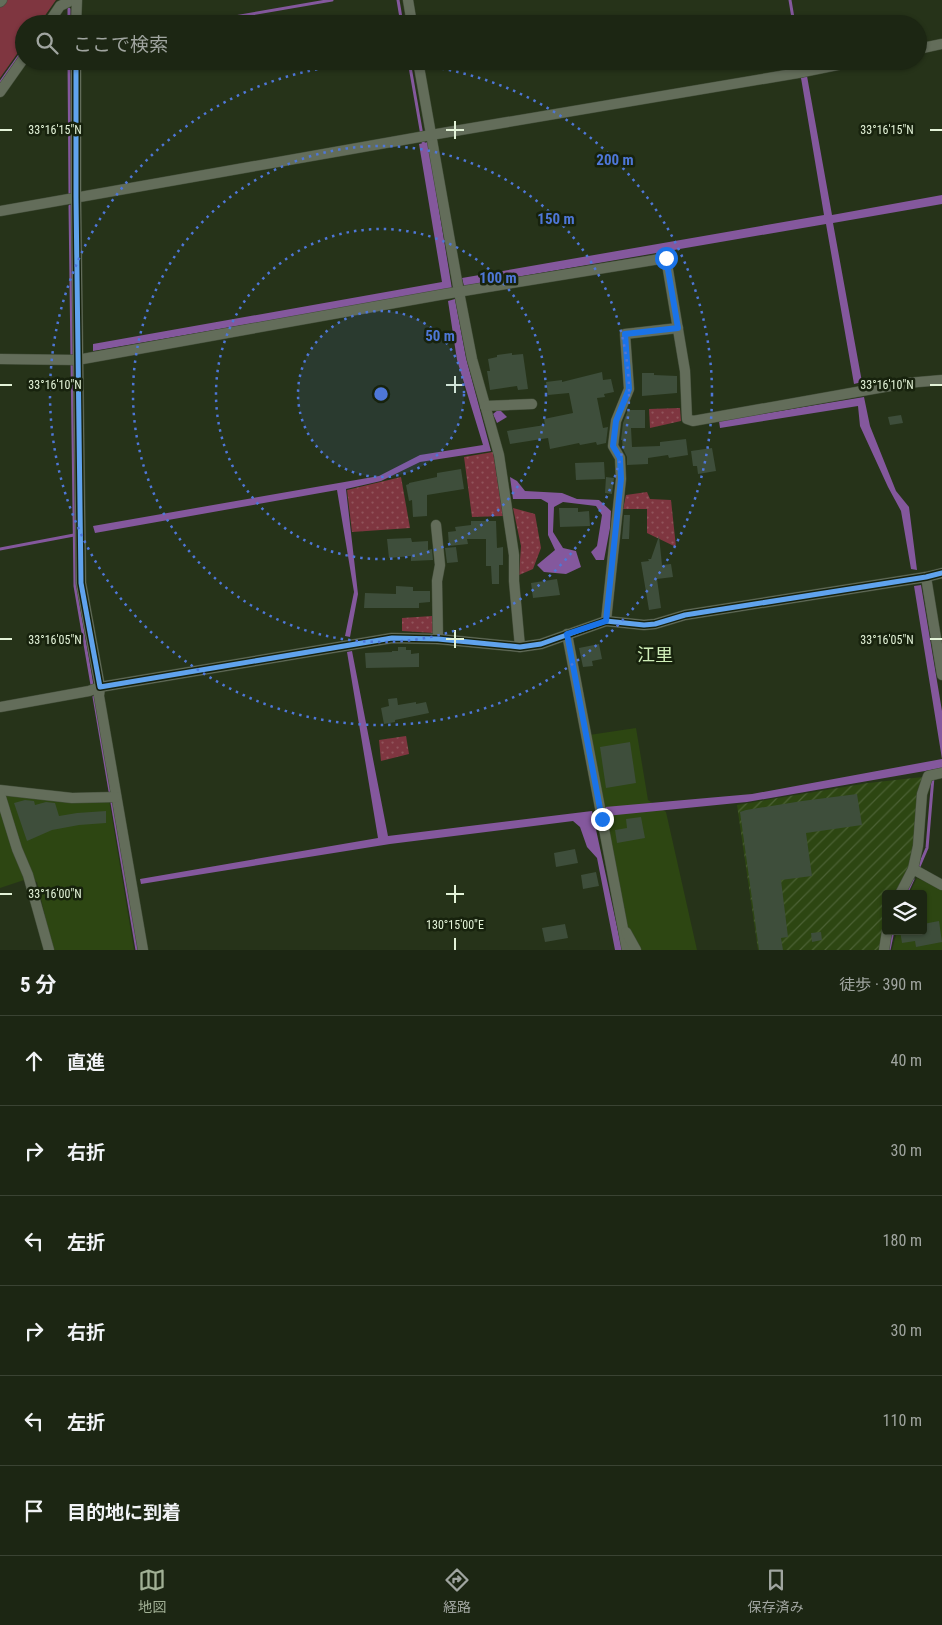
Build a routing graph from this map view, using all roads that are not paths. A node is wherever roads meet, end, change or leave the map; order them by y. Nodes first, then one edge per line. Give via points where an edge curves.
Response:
1 (72, 0) edge
2 (78, 0) edge
3 (408, 0) edge
4 (54, 15) edge
5 (77, 15) edge
6 (410, 15) edge
7 (942, 44) edge
8 (927, 47) edge
9 (16, 70) edge
10 (76, 70) edge
11 (420, 70) edge
12 (814, 70) edge
13 (0, 92) edge
14 (431, 135) junction
15 (76, 197) junction
16 (0, 211) edge
17 (453, 293) junction
18 (678, 328) junction
19 (0, 359) edge
20 (77, 360) junction
21 (942, 380) edge
22 (532, 404) dead end
23 (485, 406) junction
24 (436, 525) dead end
25 (942, 573) edge
26 (918, 579) junction
27 (606, 621) junction
28 (567, 634) junction
29 (438, 639) junction
30 (520, 647) junction
31 (942, 675) edge
32 (100, 687) junction
33 (0, 707) edge
34 (936, 774) edge
35 (0, 790) edge
36 (0, 794) edge
37 (111, 797) junction
38 (917, 872) junction
39 (942, 885) edge
40 (903, 890) edge
41 (623, 927) junction
42 (886, 935) edge
43 (49, 950) edge
44 (142, 950) edge
45 (627, 950) edge
46 (636, 950) edge
47 (884, 950) edge

1 - 4 street via 60,6
2 - 5 street
3 - 6 street
7 - 8 street
9 - 13 street
10 - 15 street
11 - 14 street
12 - 14 street
14 - 15 street
14 - 17 street
15 - 16 street
15 - 20 street
17 - 18 street via 666,258
17 - 20 street
17 - 23 street
18 - 21 street via 685,370 687,419 693,421 907,383
18 - 27 street via 625,334 629,389 616,421 613,446 620,458 621,479
19 - 20 street
20 - 32 street via 81,583
22 - 23 street
23 - 30 street via 499,455 514,555
24 - 29 street via 440,565 437,581
25 - 26 street
26 - 27 street via 685,615 655,624
26 - 31 street
27 - 28 street
28 - 30 street via 541,644
28 - 41 street
29 - 30 street
29 - 32 street via 392,638
32 - 33 street
32 - 37 street
34 - 38 street via 922,794
35 - 37 street via 72,798
36 - 43 street
37 - 44 street
38 - 39 street
38 - 40 street
41 - 45 street
41 - 46 street
42 - 47 street

